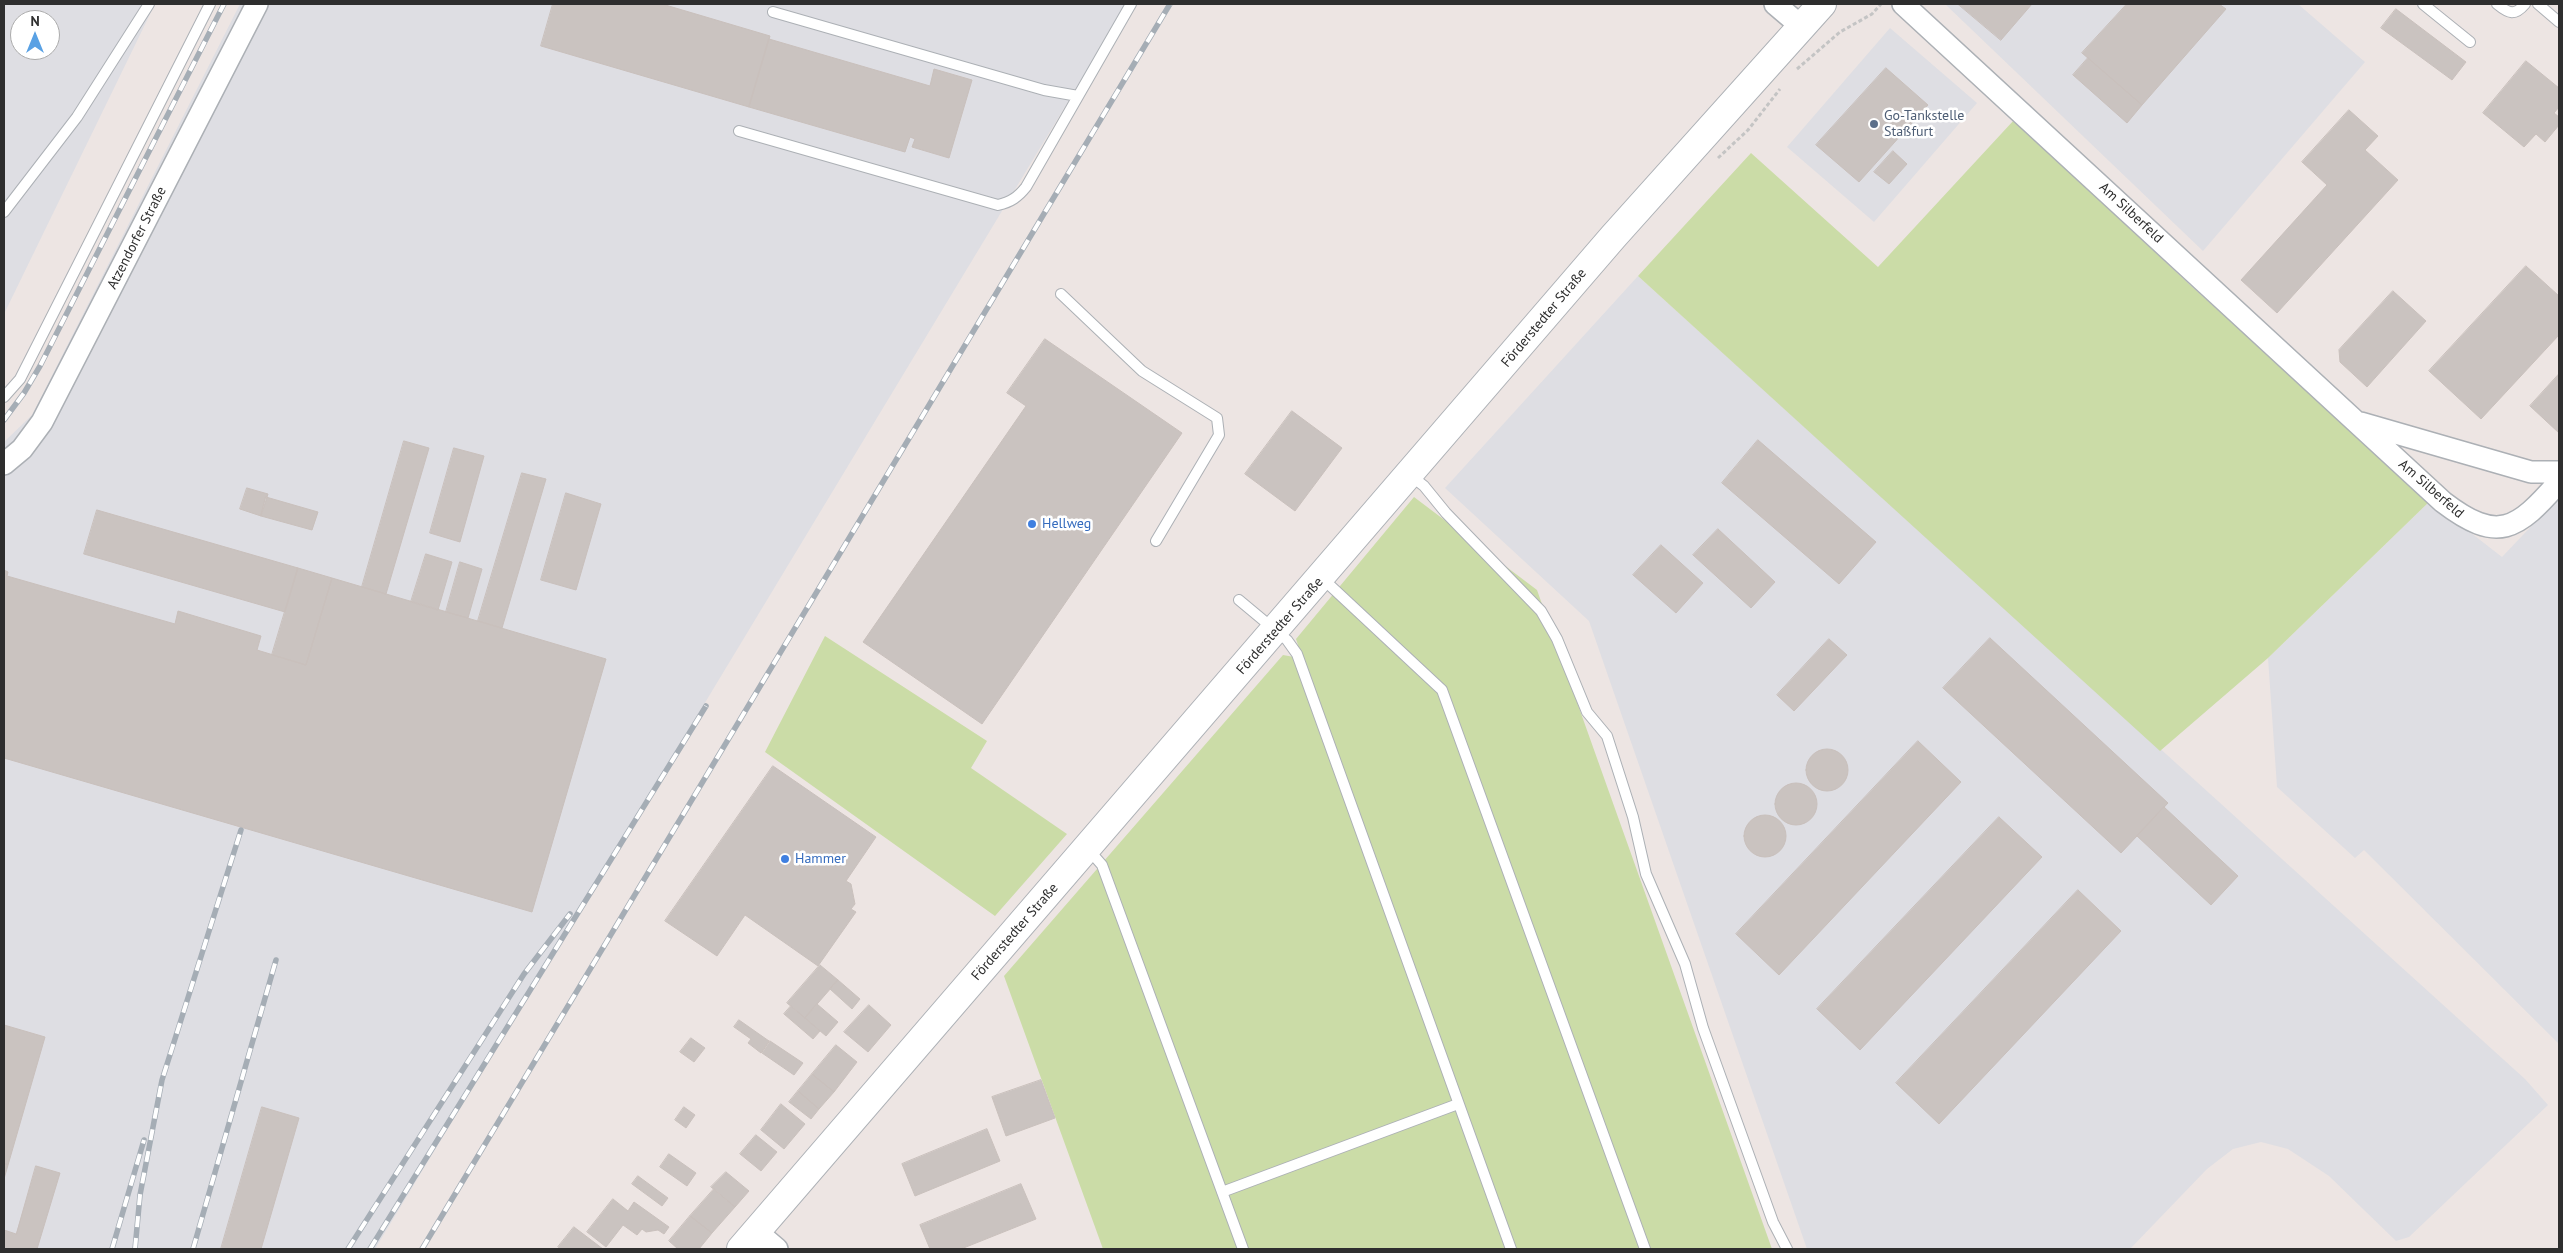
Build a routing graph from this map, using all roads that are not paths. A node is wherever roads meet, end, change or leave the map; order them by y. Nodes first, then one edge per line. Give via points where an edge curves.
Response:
1 (148, 4) edge
2 (210, 4) edge
3 (257, 4) edge
4 (1131, 4) edge
5 (1775, 4) edge
6 (1822, 4) edge
7 (1903, 4) edge
8 (2423, 4) edge
9 (2497, 4) edge
10 (2525, 4) edge
11 (2538, 4) edge
12 (773, 12) dead end
13 (2559, 22) edge
14 (1802, 26) junction
15 (2470, 42) dead end
16 (1078, 96) junction
17 (738, 131) dead end
18 (4, 212) edge
19 (1061, 294) dead end
20 (4, 397) edge
21 (2359, 423) junction
22 (4, 464) edge
23 (2559, 472) edge
24 (1410, 475) junction
25 (2559, 482) edge
26 (1156, 541) dead end
27 (1322, 578) junction
28 (1240, 600) dead end
29 (1276, 630) junction
30 (1087, 849) junction
31 (1458, 1104) junction
32 (1222, 1192) junction
33 (749, 1240) edge
34 (777, 1249) edge
35 (1243, 1249) edge
36 (1511, 1249) edge
37 (1644, 1249) edge
38 (1787, 1249) edge

1 - 18 lane via 77,117
2 - 20 lane via 20,379
3 - 22 street, Atzendorfer Straße via 42,422 22,449
4 - 16 lane
5 - 14 street
6 - 14 main road, Förderstedter Straße
7 - 21 street, Am Silberfeld
8 - 15 lane
9 - 10 lane via 2513,13
11 - 13 lane
12 - 16 lane via 1044,90
14 - 24 main road, Förderstedter Straße via 1654,190
16 - 17 lane via 1026,187 1016,198 998,205
19 - 26 lane via 1142,372 1217,418 1219,435
21 - 23 street, Am Silberfeld via 2531,472
21 - 25 street, Am Silberfeld via 2443,502 2466,520 2488,527 2506,526 2528,517
24 - 27 main road, Förderstedter Straße
24 - 38 lane via 1541,611 1557,639 1587,712 1607,736 1633,817 1646,874 1685,964 1703,1028 1772,1222
27 - 29 main road, Förderstedter Straße
27 - 37 lane via 1442,690
28 - 29 lane
29 - 30 main road, Förderstedter Straße
29 - 31 lane via 1297,654
30 - 32 lane via 1102,865
30 - 33 main road, Förderstedter Straße
31 - 32 lane
31 - 36 lane
32 - 35 lane
33 - 34 street

